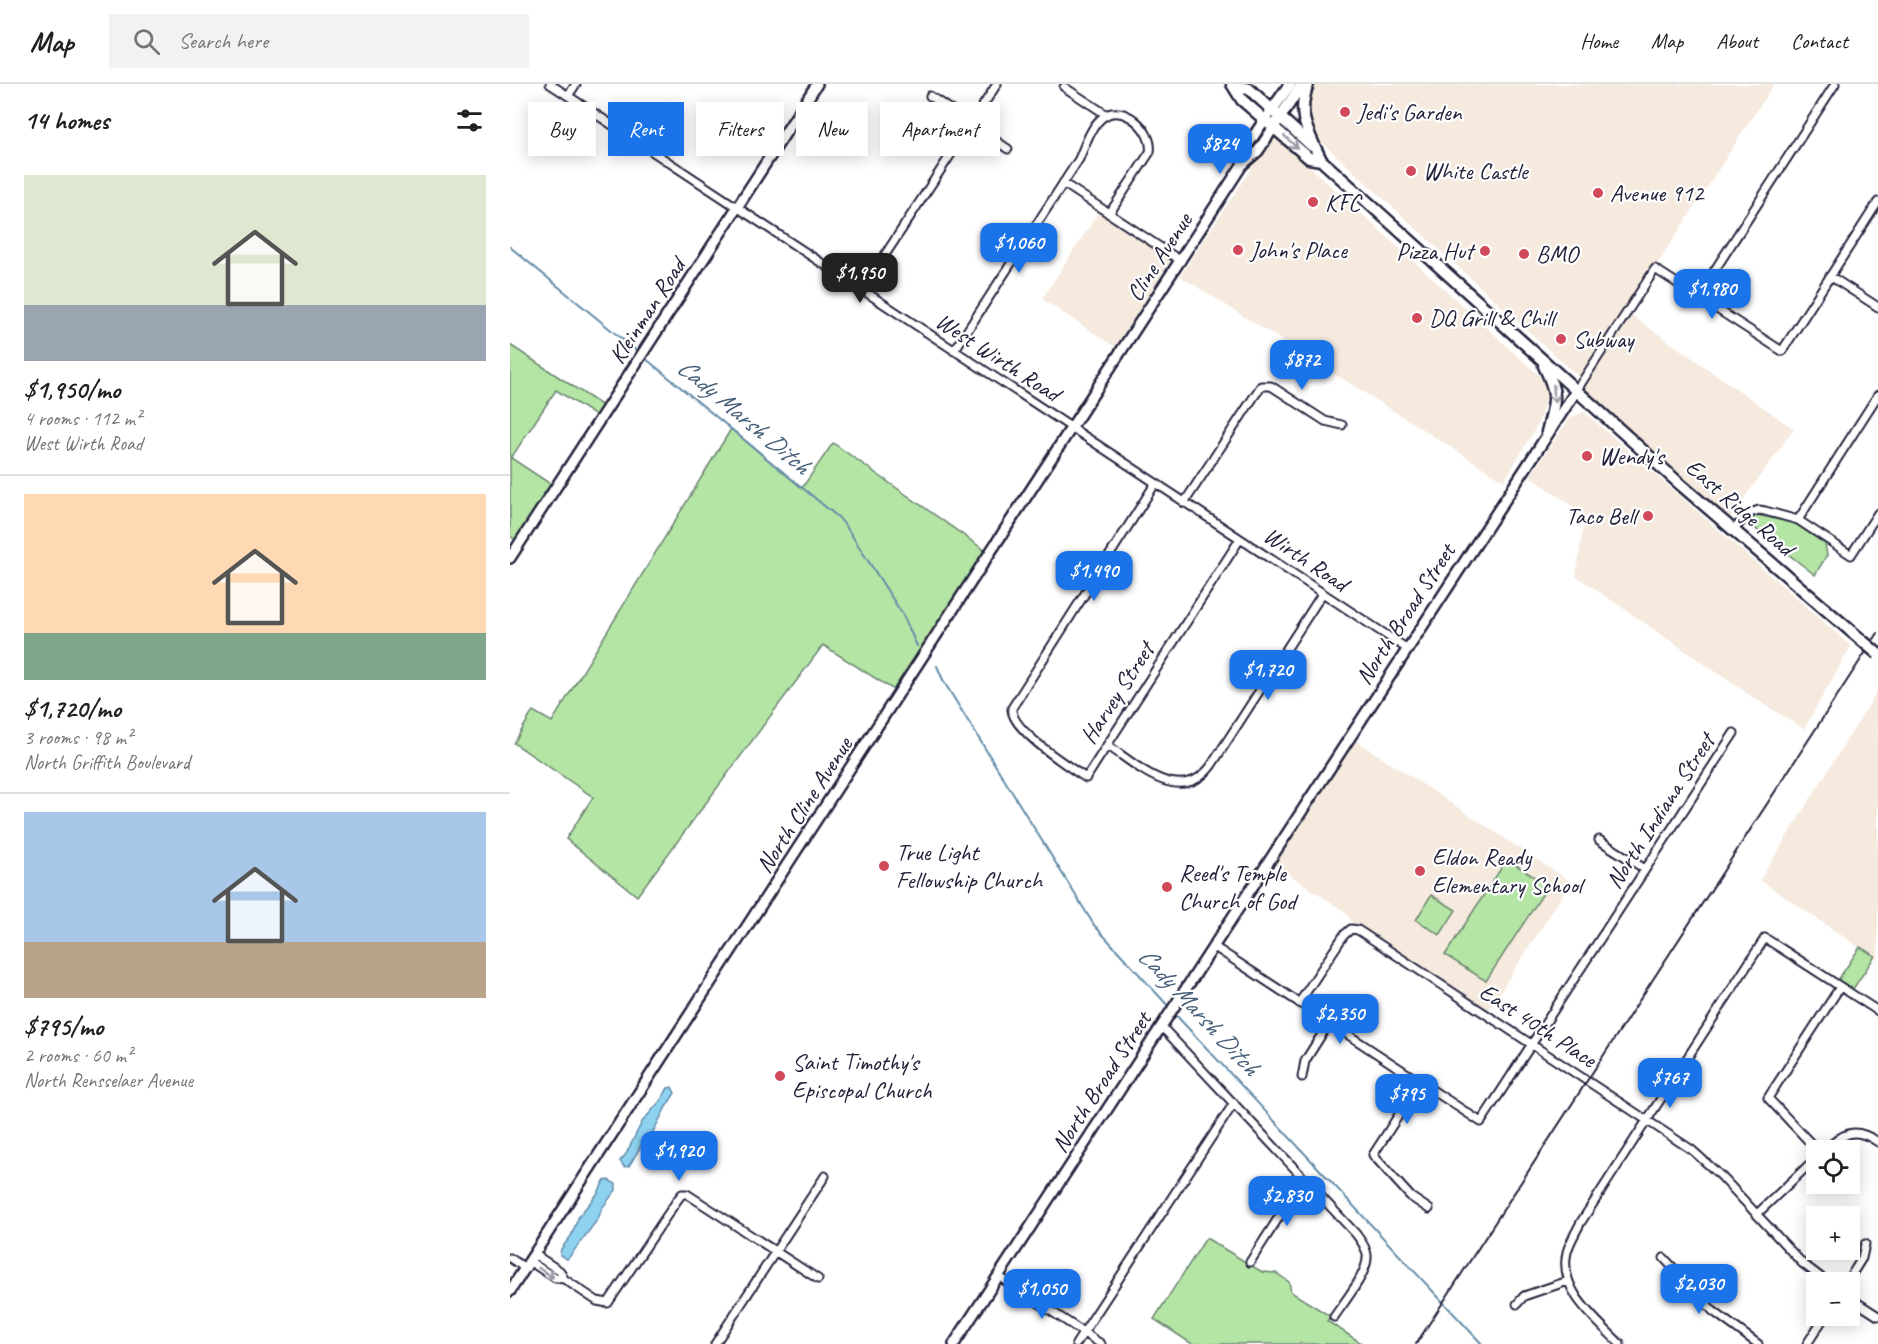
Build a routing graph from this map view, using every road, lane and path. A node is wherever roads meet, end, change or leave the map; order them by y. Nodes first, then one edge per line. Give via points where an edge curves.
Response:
1 (550, 84) edge
2 (576, 84) edge
3 (817, 84) edge
4 (997, 84) edge
5 (1290, 84) edge
6 (1302, 84) edge
7 (1308, 84) edge
8 (1835, 84) edge
9 (1233, 85) edge
10 (1064, 87) dead end
11 (568, 96) junction
12 (930, 96) dead end
13 (939, 102) edge
14 (985, 102) edge
15 (1277, 113) junction
16 (1107, 115) junction
17 (1265, 119) junction
18 (1274, 127) junction
19 (1000, 144) edge
20 (1008, 149) dead end
21 (1319, 155) junction
22 (950, 156) edge
23 (1242, 165) junction
24 (1063, 183) junction
25 (1878, 202) edge
26 (736, 208) junction
27 (1109, 214) junction
28 (1181, 261) junction
29 (1830, 276) junction
30 (862, 290) junction
31 (1698, 296) junction
32 (1878, 307) edge
33 (1130, 341) joint
34 (954, 351) junction
35 (1539, 358) junction
36 (1576, 391) junction
37 (1878, 395) edge
38 (1342, 425) dead end
39 (1072, 429) junction
40 (1547, 432) junction
41 (1155, 484) junction
42 (1184, 503) junction
43 (1878, 513) edge
44 (1798, 520) junction
45 (1733, 530) junction
46 (1240, 539) junction
47 (510, 558) edge
48 (1322, 594) junction
49 (1406, 648) junction
50 (1878, 654) edge
51 (1734, 733) dead end
52 (1107, 745) junction
53 (1599, 840) dead end
54 (1645, 869) junction
55 (1213, 946) junction
56 (1840, 987) junction
57 (1299, 1003) junction
58 (1878, 1011) edge
59 (1329, 1023) junction
60 (1161, 1026) junction
61 (1531, 1044) junction
62 (1302, 1077) dead end
63 (1420, 1082) junction
64 (1234, 1103) junction
65 (1648, 1121) junction
66 (1808, 1140) edge
67 (1836, 1140) edge
68 (1878, 1142) edge
69 (1806, 1167) edge
70 (825, 1176) dead end
71 (1304, 1178) junction
72 (1429, 1209) dead end
73 (1757, 1214) junction
74 (1865, 1244) dead end
75 (776, 1251) junction
76 (510, 1258) edge
77 (1664, 1258) dead end
78 (529, 1261) junction
79 (1250, 1262) dead end
80 (1814, 1272) edge
81 (1853, 1272) edge
82 (998, 1276) junction
83 (818, 1279) dead end
84 (1568, 1281) junction
85 (510, 1291) edge
86 (1860, 1304) edge
87 (1517, 1305) dead end
88 (1878, 1316) edge
89 (1334, 1317) dead end
90 (1819, 1326) edge
91 (1083, 1333) junction
92 (1617, 1343) edge
93 (715, 1344) edge
94 (954, 1344) edge
95 (1076, 1344) edge
96 (1101, 1344) edge
97 (1758, 1344) edge
98 (1807, 1344) edge

1 - 11 street, West Wirth Road
2 - 11 street
3 - 26 street, Kleinman Road
4 - 14 street
5 - 15 main road, Cline Avenue
6 - 15 main road, Cline Avenue
7 - 21 main road via 1302,114
8 - 31 street
9 - 15 main road via 1249,89
9 - 17 main road via 1242,99
10 - 16 street
11 - 26 street, West Wirth Road
12 - 13 street
15 - 17 main road, Cline Avenue
15 - 18 main road, Cline Avenue
15 - 21 main road
16 - 24 street via 1088,138
16 - 27 street via 1133,119 1146,130 1151,145
17 - 18 main road
17 - 23 street, Cline Avenue via 1247,146
18 -> 21 main road via 1309,158
18 - 23 street, Cline Avenue via 1258,151
19 - 20 street
21 - 35 main road, East Ridge Road
22 - 30 street
23 - 28 street, Cline Avenue
24 - 27 street
24 - 34 street
25 - 29 street
26 - 30 street, West Wirth Road
26 - 47 street, Kleinman Road
27 - 28 street
28 - 33 street, Cline Avenue
29 - 31 street via 1782,351
29 - 32 street
30 - 34 street, West Wirth Road
31 - 36 street, North Broad Street via 1655,268
33 - 39 street, North Cline Avenue
34 - 39 street, West Wirth Road
35 - 36 main road, East Ridge Road
35 -> 40 main road via 1556,398
36 - 40 street, North Broad Street
36 - 45 main road, East Ridge Road
37 - 44 street
38 - 42 street via 1325,422 1271,386 1263,385
39 - 41 street, West Wirth Road
39 - 78 street, North Cline Avenue
40 - 49 street, North Broad Street
41 - 42 street, West Wirth Road
41 - 52 street, Harvey Street via 1011,712 1044,750 1086,778
42 - 46 street, Wirth Road
43 - 44 street via 1851,555
44 - 45 street via 1759,510 1750,513
45 - 50 main road, East Ridge Road, bridge
46 - 48 street, Wirth Road
46 - 52 street, Harvey Street
48 - 49 street, Wirth Road
48 - 52 street via 1201,777 1191,782 1167,783
49 - 55 street, North Broad Street
51 - 54 street, North Indiana Street
53 - 54 street
54 - 61 street, North Indiana Street
55 - 57 street
55 - 60 street, North Broad Street
56 - 58 street
56 - 65 street via 1765,938
56 - 66 street via 1768,1098
57 - 59 street
57 - 61 street, East 40th Place via 1344,935 1354,929
59 - 62 street via 1305,1061
59 - 63 street
60 - 64 street
60 - 82 street, North Broad Street
61 - 63 street, North Indiana Street via 1481,1122
61 - 65 street, East 40th Place
63 - 72 street via 1373,1155 1411,1197
64 - 71 street
64 - 91 street
65 - 73 street, East 40th Place via 1704,1160
65 - 84 street via 1571,1242 1566,1261
67 - 68 street via 1860,1133
69 - 73 street
70 - 75 street
71 - 79 street
71 - 89 street via 1361,1240 1367,1256 1364,1272
73 - 80 street, East 40th Place
74 - 81 street
75 - 78 street via 684,1194 608,1303 597,1301 564,1279 560,1271
75 - 83 street
75 - 93 street
76 - 78 street
77 - 97 street via 1713,1311
78 - 85 street, North Cline Avenue
82 - 91 street
82 - 94 street, North Broad Street
84 - 87 street via 1524,1296
84 - 92 street via 1580,1302
86 - 88 street
90 - 98 street
91 - 95 street
91 - 96 street

